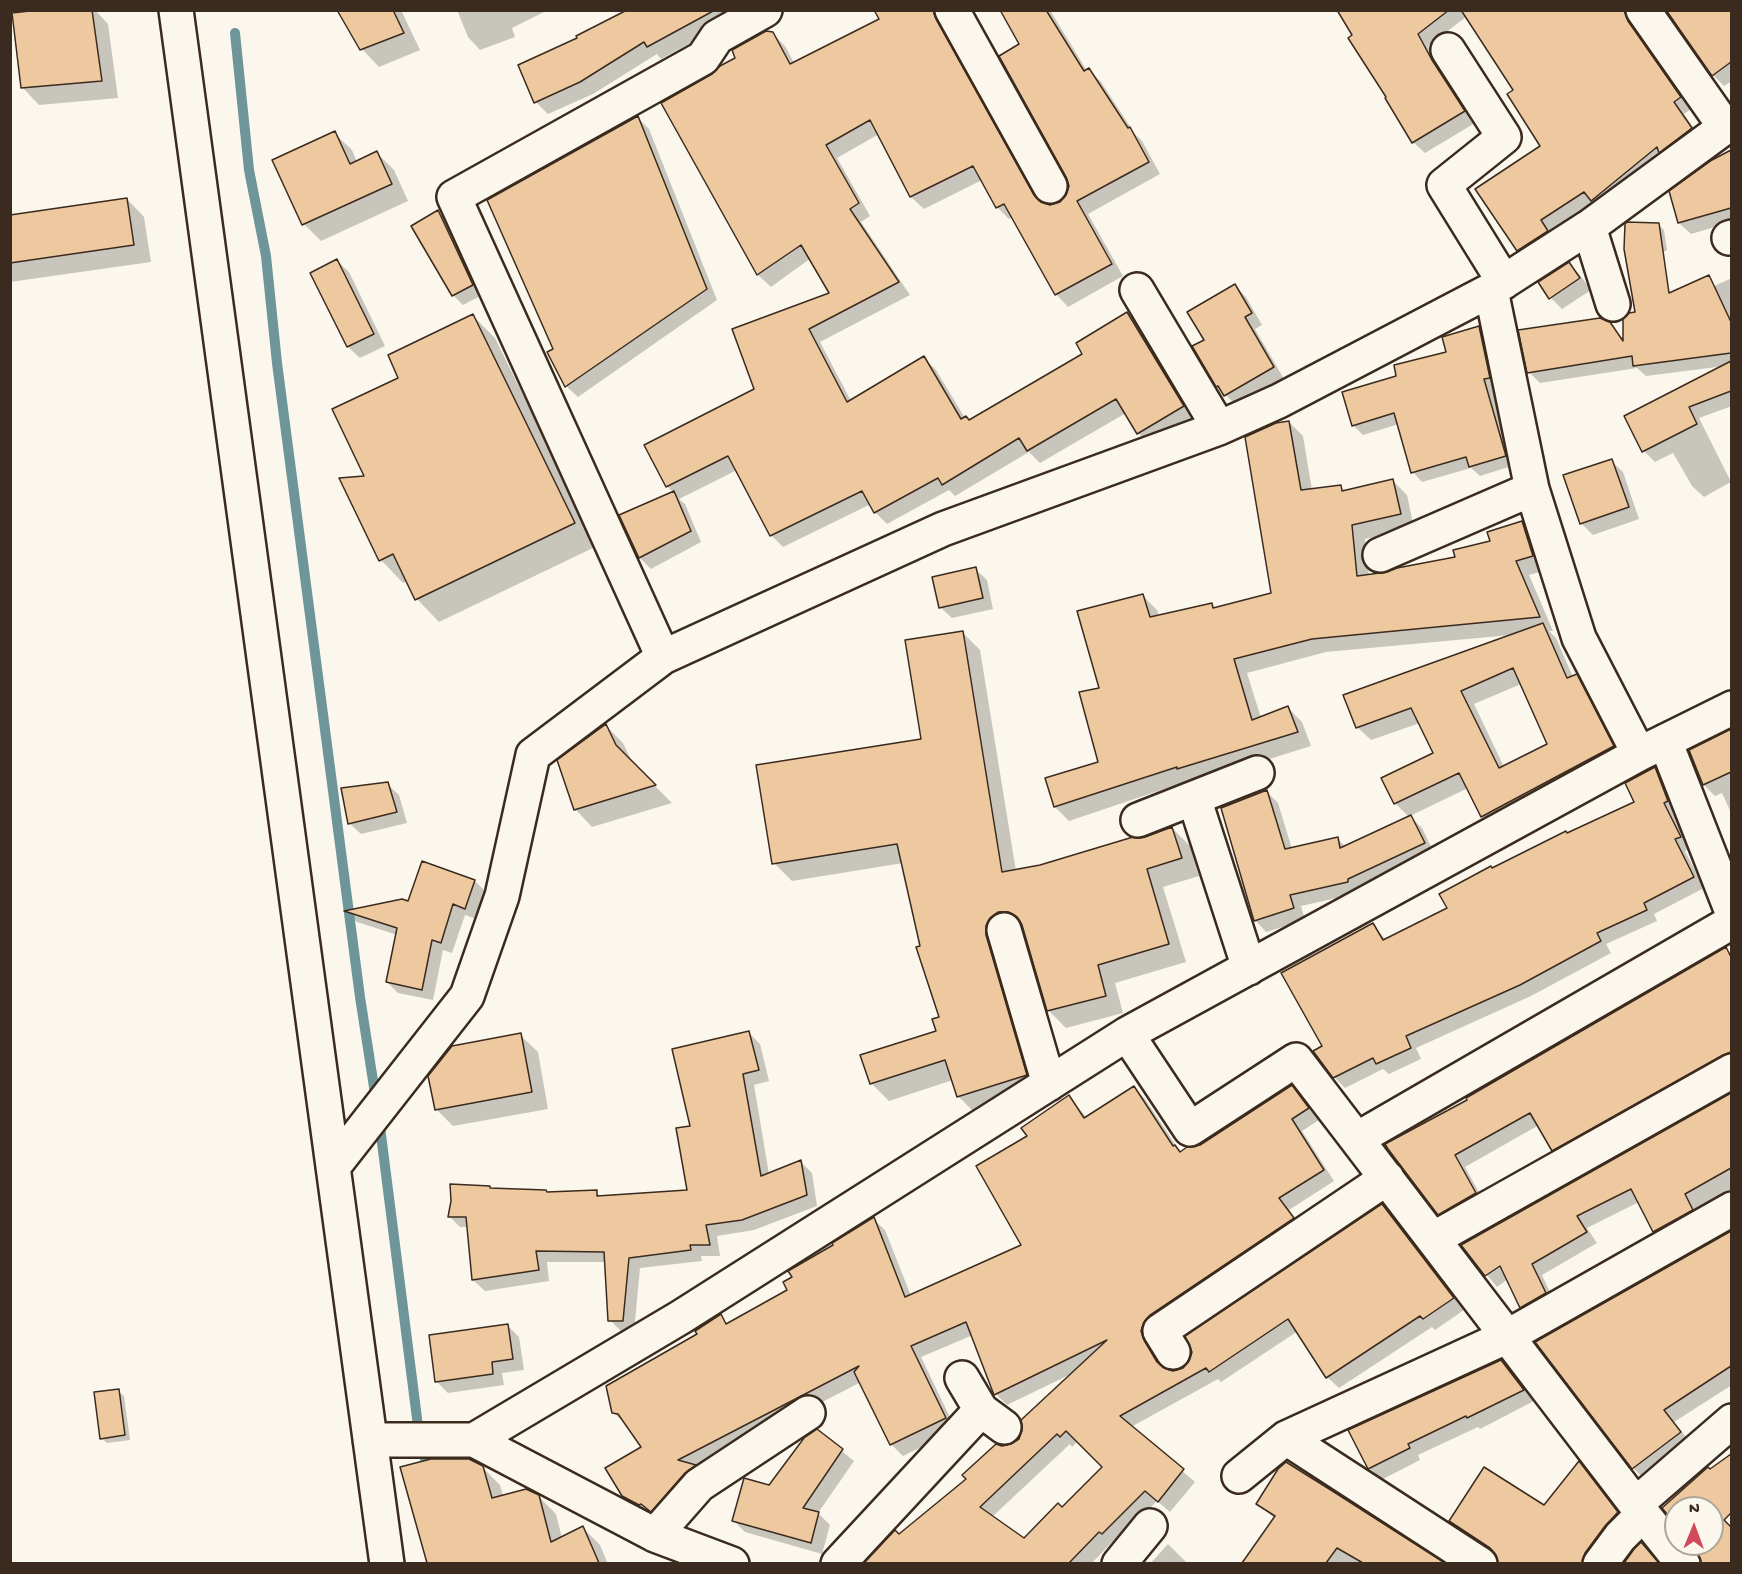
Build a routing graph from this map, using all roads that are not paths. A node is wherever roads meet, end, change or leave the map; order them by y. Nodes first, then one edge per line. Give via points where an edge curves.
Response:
1 (176, 10) edge
2 (765, 10) edge
3 (952, 10) edge
4 (1643, 10) edge
5 (1448, 50) dead end
6 (1728, 124) edge
7 (1050, 186) dead end
8 (1589, 227) junction
9 (1498, 286) junction
10 (1137, 290) dead end
11 (1613, 304) dead end
12 (1219, 428) junction
13 (1532, 489) junction
14 (1380, 555) dead end
15 (663, 657) junction
16 (1731, 708) edge
17 (1652, 748) junction
18 (1257, 773) dead end
19 (1194, 798) junction
20 (1138, 820) dead end
21 (1731, 912) edge
22 (1731, 922) edge
23 (1004, 930) dead end
24 (1249, 968) junction
25 (1127, 1035) junction
26 (1731, 1071) edge
27 (1049, 1084) junction
28 (1357, 1139) junction
29 (333, 1167) junction
30 (1387, 1178) junction
31 (1731, 1209) edge
32 (1433, 1239) junction
33 (1508, 1336) junction
34 (1173, 1352) dead end
35 (962, 1378) dead end
36 (808, 1413) dead end
37 (1731, 1421) edge
38 (1286, 1438) junction
39 (370, 1440) junction
40 (474, 1440) junction
41 (1239, 1476) dead end
42 (1640, 1509) junction
43 (1150, 1526) dead end
44 (655, 1535) junction
45 (387, 1563) edge
46 (732, 1563) edge
47 (838, 1563) edge
48 (1119, 1563) edge
49 (1480, 1563) edge
50 (1600, 1563) edge
51 (1683, 1563) edge

1 - 29 street
2 - 15 street via 717,37 703,58 454,196
3 - 7 street
4 - 6 street
5 - 9 street via 1504,137 1444,184
6 - 8 street
8 - 9 street
8 - 11 street
9 - 12 street
9 - 13 street
10 - 12 street
12 - 15 street via 943,529
13 - 14 street
13 - 17 street via 1579,638
15 - 29 street via 533,755 502,896 467,996
16 - 17 street
17 - 21 street
17 - 24 street
18 - 19 street
19 - 20 street
19 - 24 street
22 - 28 street
23 - 27 street
24 - 25 street
25 - 27 street
25 - 28 street via 1190,1129 1296,1060
26 - 32 street
27 - 40 street via 681,1317
28 - 30 street
29 - 39 street
30 - 32 street
30 - 34 street via 1160,1331
31 - 33 street
32 - 33 street
33 - 38 street
33 - 42 street
35 - 47 street via 992,1419
36 - 44 street via 699,1485
37 - 42 street
38 - 41 street
38 - 49 street
39 - 40 street
39 - 45 street
40 - 44 street
42 - 50 street
42 - 51 street
43 - 48 street
44 - 46 street

